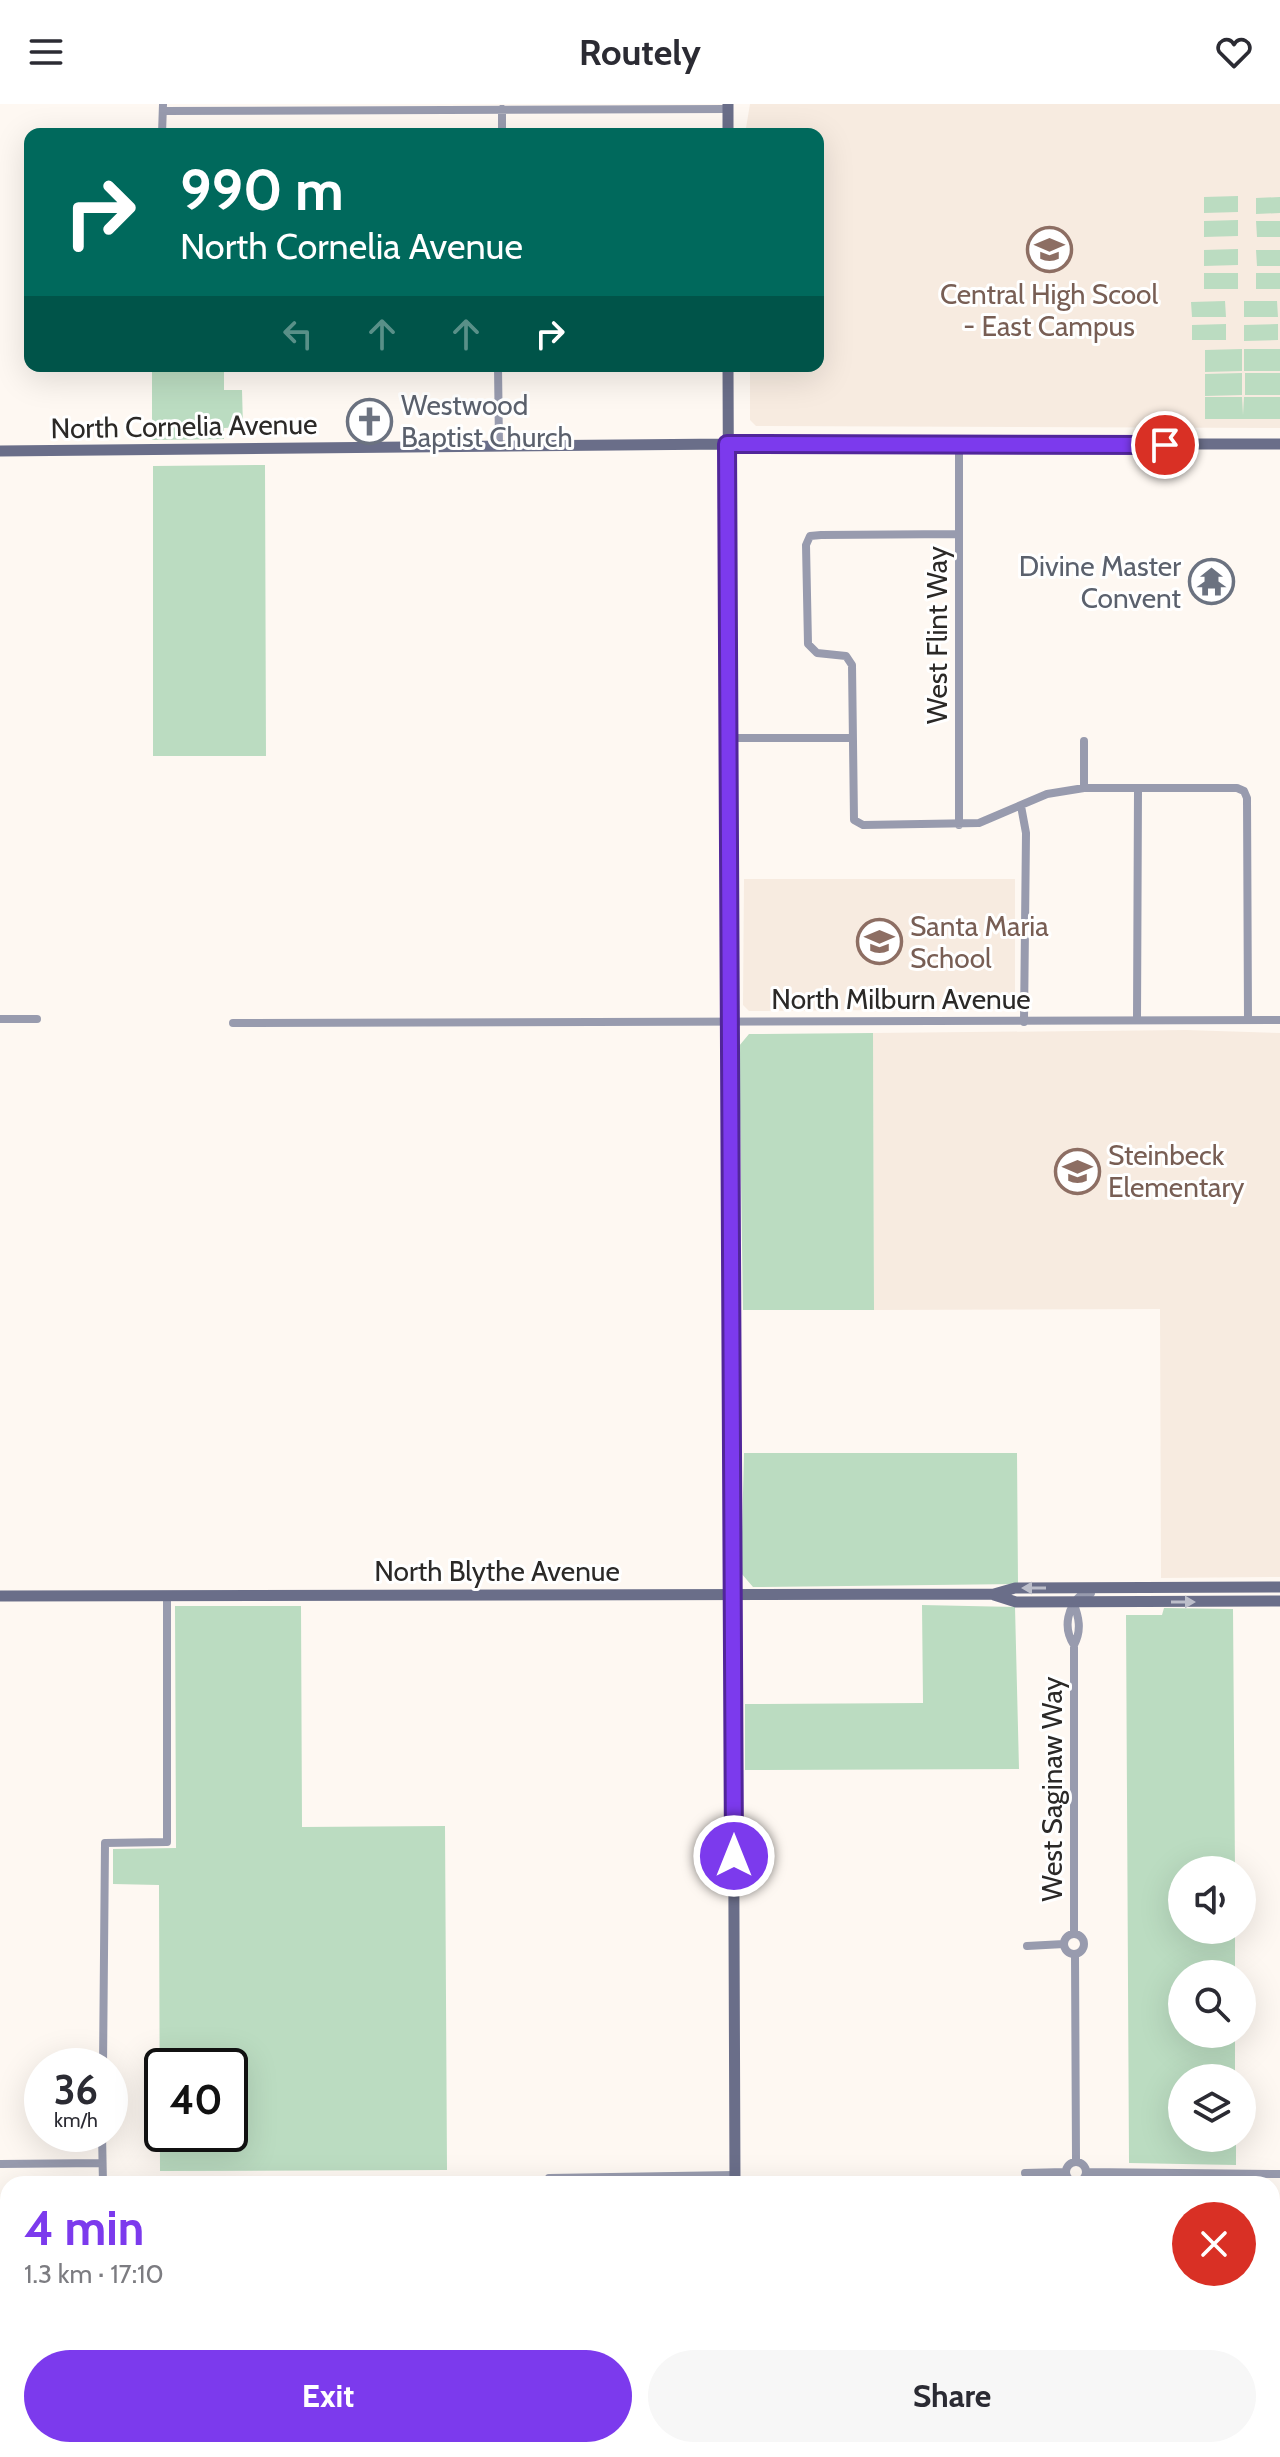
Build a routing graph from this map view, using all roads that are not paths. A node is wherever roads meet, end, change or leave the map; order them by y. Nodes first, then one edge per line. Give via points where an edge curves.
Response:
1 (163, 107) edge
2 (606, 107) edge
3 (728, 107) edge
4 (502, 109) junction
5 (162, 128) edge
6 (502, 128) edge
7 (728, 128) edge
8 (498, 372) edge
9 (728, 372) edge
10 (727, 444) junction
11 (1280, 444) edge
12 (959, 445) junction
13 (499, 446) junction
14 (0, 451) edge
15 (959, 534) junction
16 (729, 738) junction
17 (852, 738) junction
18 (1084, 741) dead end
19 (1084, 788) junction
20 (1138, 788) junction
21 (1021, 806) junction
22 (959, 825) junction
23 (0, 1019) edge
24 (37, 1019) dead end
25 (1137, 1020) junction
26 (1248, 1020) junction
27 (1280, 1020) edge
28 (730, 1021) junction
29 (1024, 1022) junction
30 (233, 1023) dead end
31 (1280, 1587) edge
32 (1162, 1588) junction
33 (994, 1594) junction
34 (167, 1595) junction
35 (734, 1595) junction
36 (0, 1596) edge
37 (1280, 1601) edge
38 (1073, 1602) junction
39 (1074, 1934) junction
40 (1064, 1944) junction
41 (1027, 1946) dead end
42 (1075, 1954) junction
43 (103, 2048) edge
44 (102, 2152) edge
45 (1076, 2161) junction
46 (102, 2163) junction
47 (0, 2164) edge
48 (1065, 2172) junction
49 (1086, 2172) junction
50 (1025, 2173) dead end
51 (1280, 2174) edge
52 (103, 2176) edge
53 (735, 2176) edge
54 (1069, 2176) edge
55 (1082, 2176) edge

1 - 4 street
1 - 5 street
2 - 3 street
2 - 4 street
3 - 7 street
4 - 6 street
8 - 13 street
9 - 10 street
10 - 12 street, North Cornelia Avenue
10 - 13 street, North Cornelia Avenue
10 - 16 street
11 - 12 street, North Cornelia Avenue
12 - 15 street, West Flint Way
13 - 14 street, North Cornelia Avenue
15 - 17 street via 810,536 808,644 817,653 839,652 852,665
15 - 22 street, West Flint Way
16 - 17 street
16 - 28 street
17 - 22 street via 854,820 863,825
18 - 19 street
19 - 20 street
19 - 21 street via 1047,794
20 - 25 street
20 - 26 street via 1244,791
21 - 22 street
21 - 29 street via 1026,833
23 - 24 street
25 - 26 street, North Milburn Avenue
25 - 29 street, North Milburn Avenue
26 - 27 street, North Milburn Avenue
28 - 29 street, North Milburn Avenue
28 - 30 street, North Milburn Avenue
28 - 35 street
31 - 32 street, North Blythe Avenue
32 -> 33 street, North Blythe Avenue via 1015,1588
32 - 38 street, North Blythe Avenue via 1153,1593 1083,1593
33 - 35 street, North Blythe Avenue
33 - 38 street, North Blythe Avenue via 1016,1602
34 - 35 street, North Blythe Avenue
34 - 36 street, North Blythe Avenue
34 - 43 street via 167,1842 105,1843
35 - 53 street
38 -> 37 street, North Blythe Avenue
38 - 39 street, West Saginaw Way via 1079,1618 1074,1645
39 - 40 street
39 - 42 street via 1085,1944
40 - 41 street
40 - 42 street
42 - 45 street
44 - 46 street
45 - 48 street
45 - 49 street
46 - 47 street
46 - 52 street
48 - 50 street
48 - 54 street
49 - 51 street
49 - 55 street

